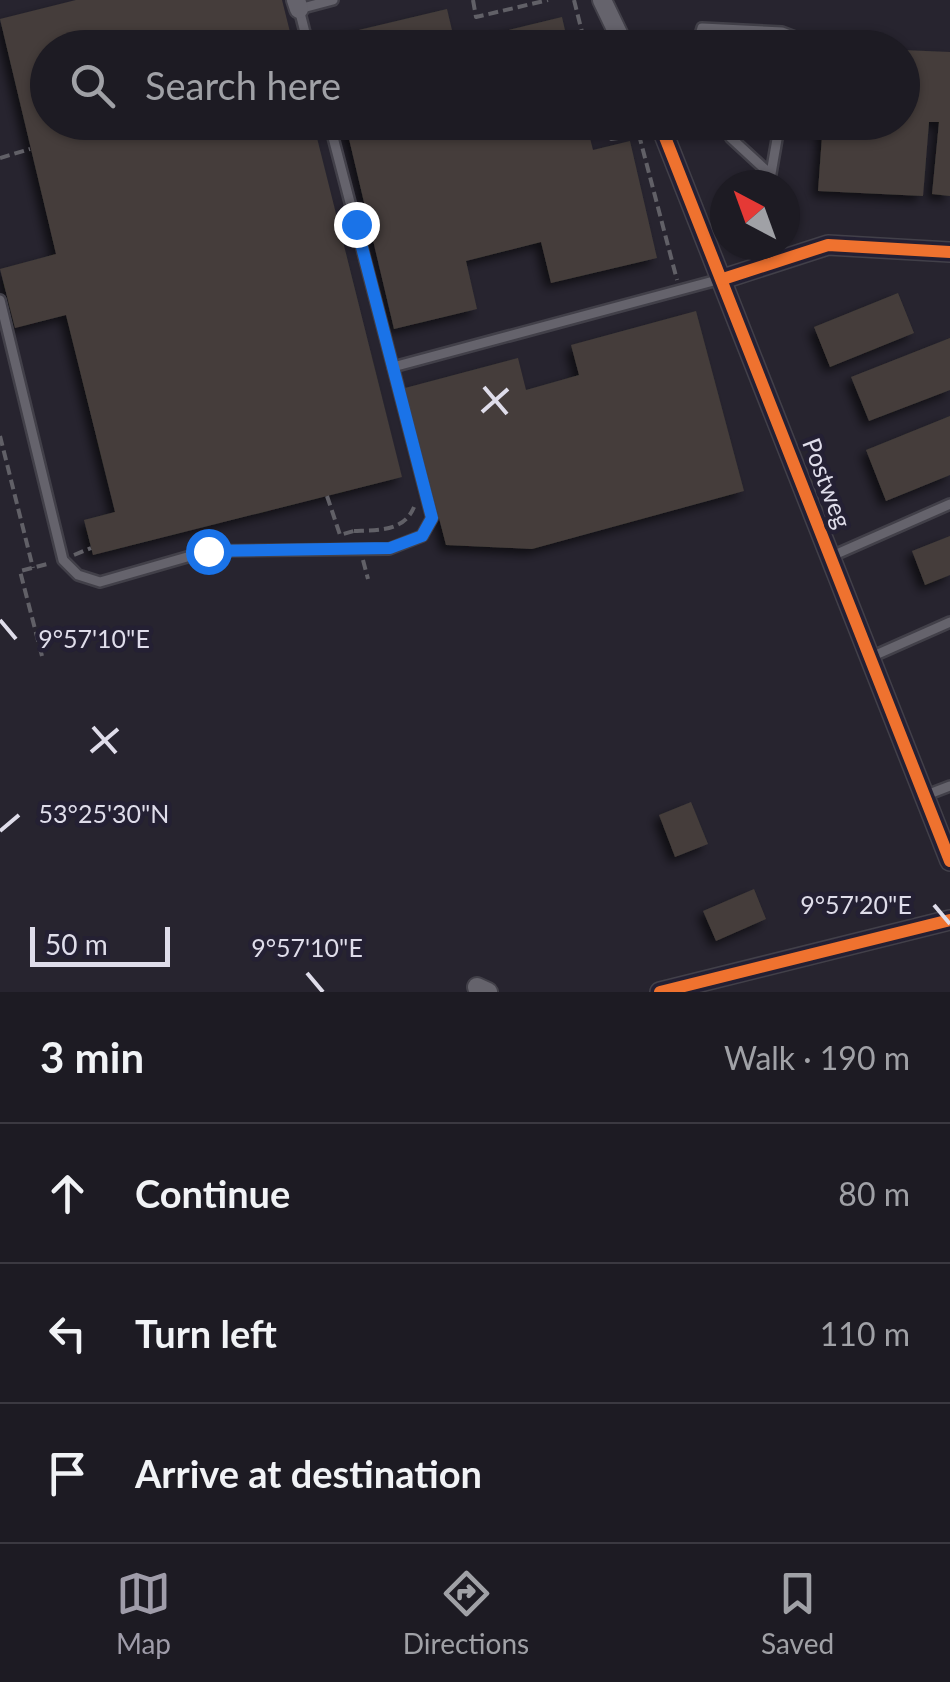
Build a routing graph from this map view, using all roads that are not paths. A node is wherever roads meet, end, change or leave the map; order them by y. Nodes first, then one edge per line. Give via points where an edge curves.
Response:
1 (333, 0) edge
2 (602, 0) edge
3 (298, 5) edge
4 (304, 30) edge
5 (616, 30) edge
6 (701, 30) edge
7 (742, 30) edge
8 (334, 140) edge
9 (666, 140) edge
10 (733, 140) edge
11 (776, 140) edge
12 (766, 170) edge
13 (768, 170) edge
14 (800, 248) edge
15 (950, 252) edge
16 (764, 260) edge
17 (723, 279) junction
18 (0, 300) edge
19 (393, 366) junction
20 (950, 504) edge
21 (832, 556) junction
22 (950, 622) edge
23 (871, 657) junction
24 (950, 786) edge
25 (924, 796) junction
26 (950, 861) edge
27 (950, 920) edge
28 (660, 992) edge

1 - 3 lane
2 - 5 street
3 - 4 lane
6 - 7 lane
8 - 19 lane
9 - 17 street, Postweg
10 - 12 lane
11 - 13 lane
14 - 15 street
16 - 17 street
17 - 19 lane
17 - 21 street, Postweg
18 - 19 lane via 64,560 78,575 100,582 208,551 390,548 422,536 432,518
20 - 21 lane
21 - 23 street, Postweg
22 - 23 lane
23 - 25 street, Postweg
24 - 25 lane
25 - 26 street, Postweg
27 - 28 street

